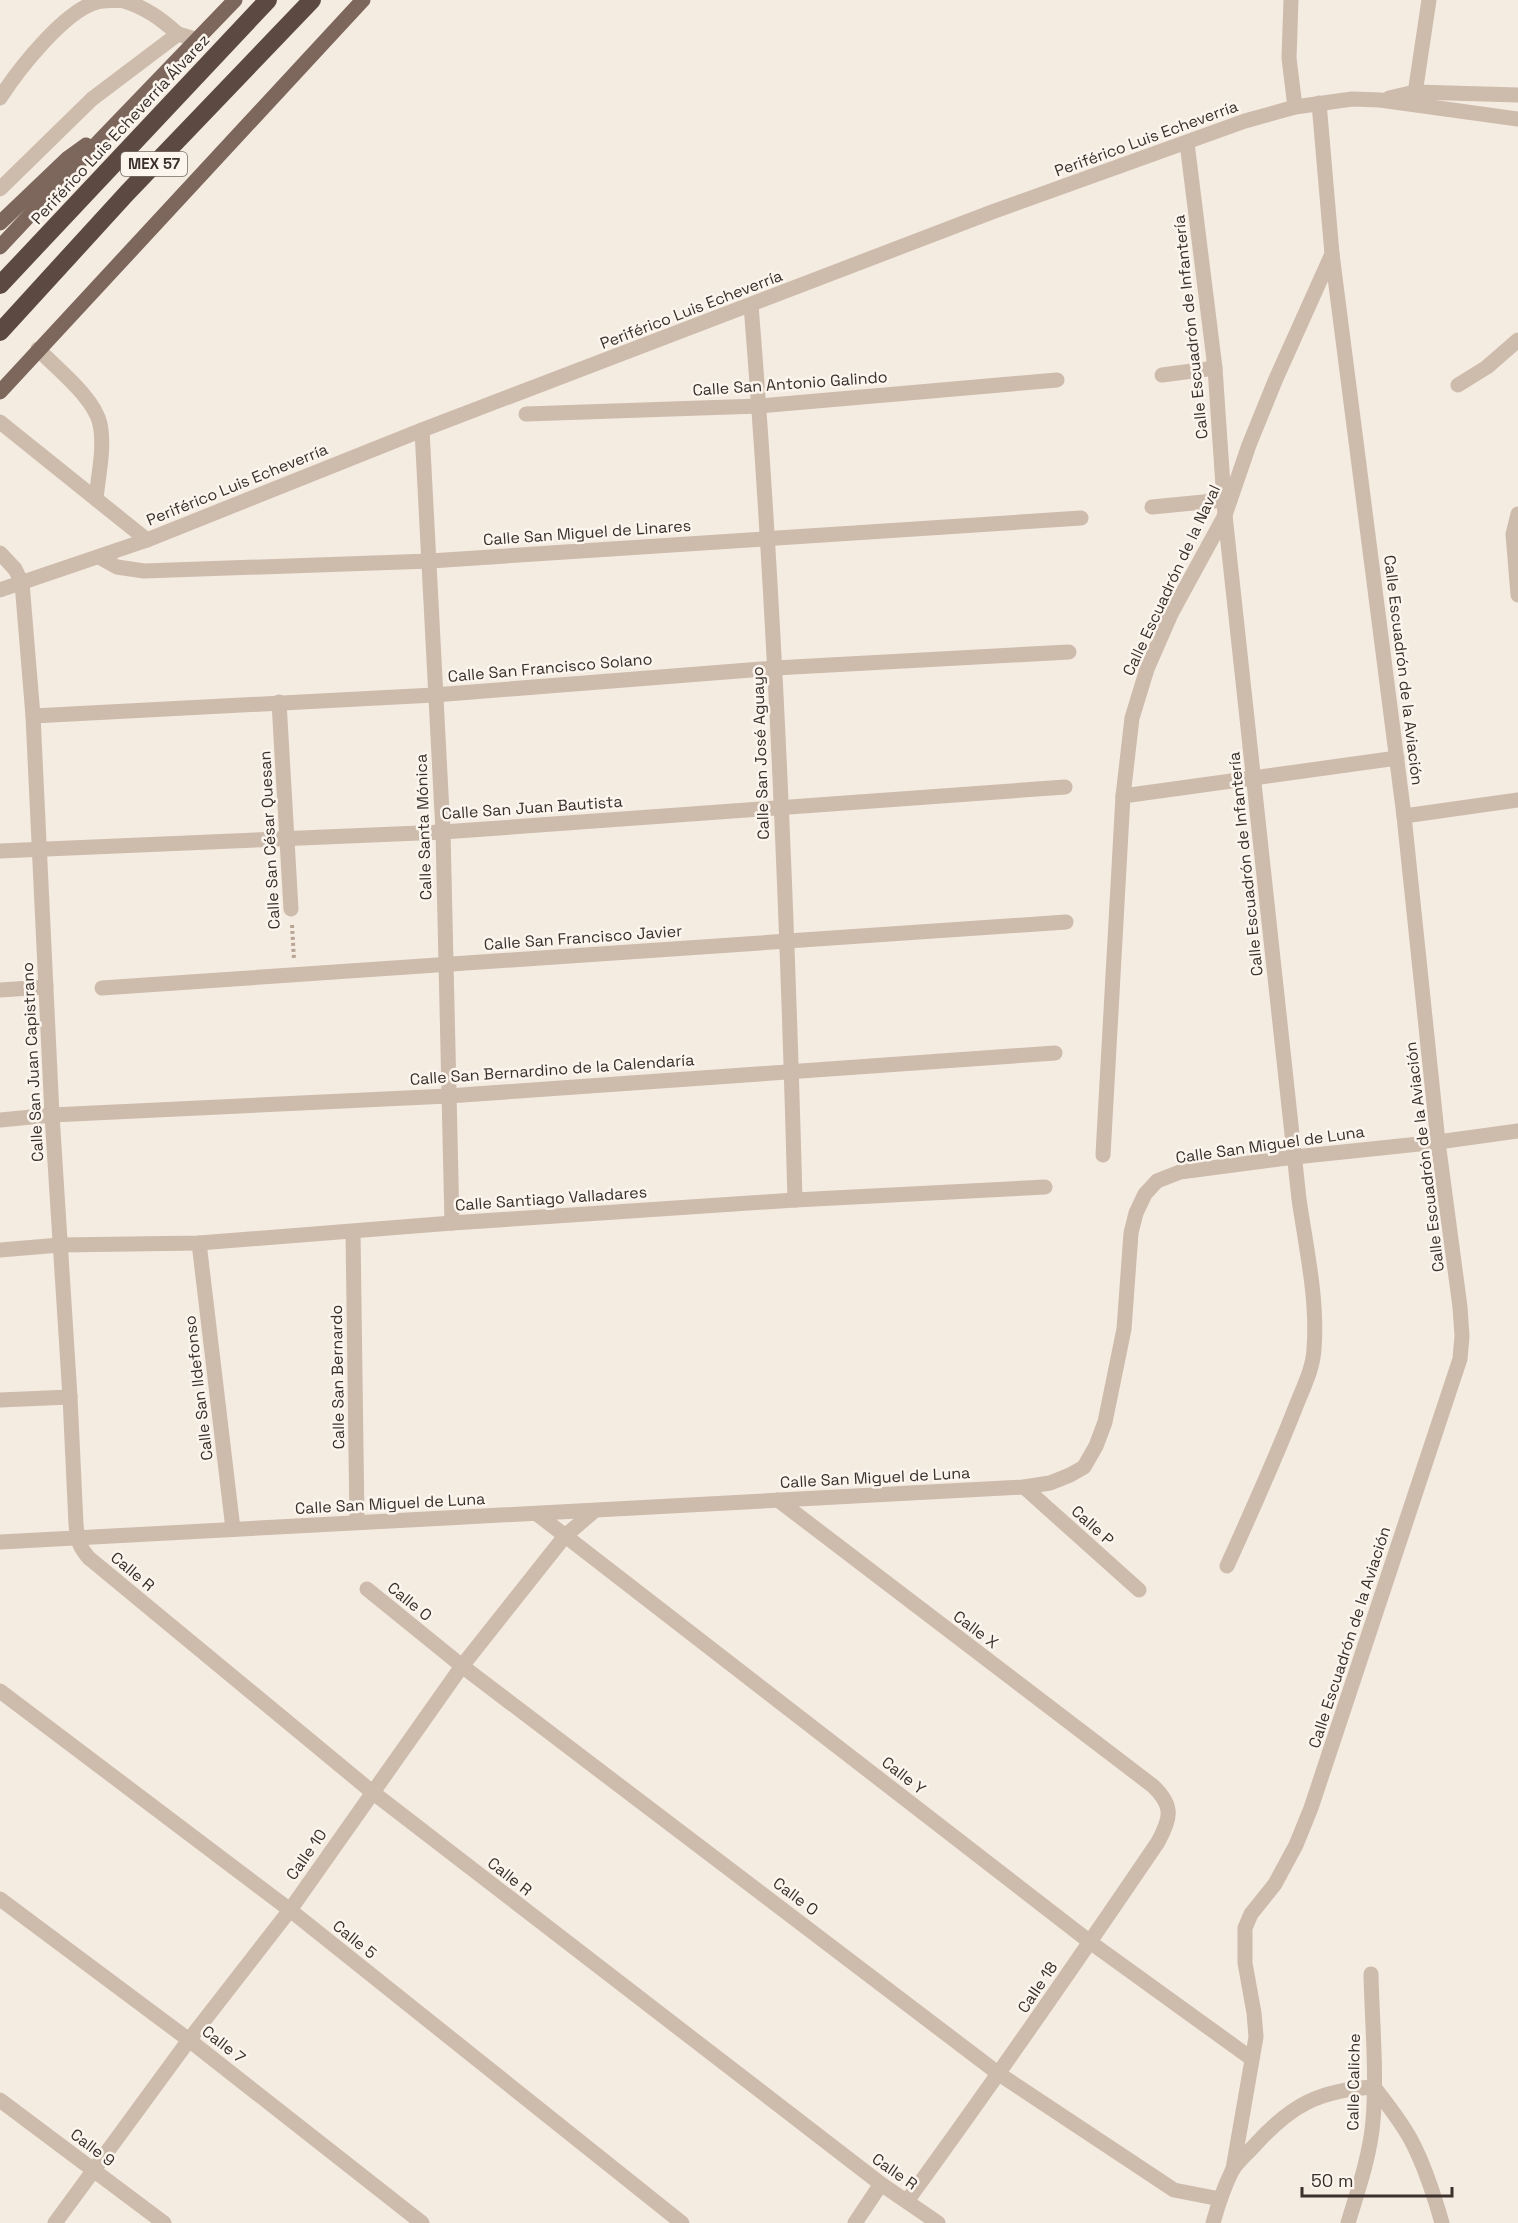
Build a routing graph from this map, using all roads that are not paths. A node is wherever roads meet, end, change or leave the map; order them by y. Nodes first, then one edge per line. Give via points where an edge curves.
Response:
1 (121, 0) edge
2 (235, 0) edge
3 (268, 0) edge
4 (312, 0) edge
5 (363, 0) edge
6 (1291, 0) edge
7 (1429, 0) edge
8 (178, 34) junction
9 (198, 40) junction
10 (1518, 95) edge
11 (0, 98) edge
12 (1414, 99) junction
13 (1319, 103) junction
14 (1294, 107) junction
15 (1518, 119) edge
16 (102, 138) junction
17 (1187, 143) junction
18 (0, 189) edge
19 (0, 223) edge
20 (0, 247) edge
21 (1332, 254) junction
22 (0, 285) edge
23 (751, 306) junction
24 (0, 332) edge
25 (1518, 340) edge
26 (38, 349) junction
27 (1215, 368) junction
28 (1162, 375) dead end
29 (1057, 380) dead end
30 (1458, 385) dead end
31 (0, 392) edge
32 (759, 406) junction
33 (526, 414) dead end
34 (0, 422) edge
35 (422, 429) junction
36 (96, 499) junction
37 (1152, 507) dead end
38 (1224, 507) junction
39 (1518, 514) edge
40 (1081, 518) dead end
41 (767, 538) junction
42 (147, 540) junction
43 (0, 553) edge
44 (99, 557) junction
45 (430, 561) junction
46 (22, 583) junction
47 (0, 590) edge
48 (1518, 595) edge
49 (1069, 652) dead end
50 (775, 668) junction
51 (434, 694) junction
52 (279, 702) junction
53 (33, 716) junction
54 (1397, 758) junction
55 (1253, 778) junction
56 (1065, 787) dead end
57 (1123, 796) junction
58 (1518, 800) edge
59 (781, 807) junction
60 (1404, 816) junction
61 (443, 832) junction
62 (287, 840) junction
63 (39, 848) junction
64 (0, 851) edge
65 (291, 909) road end
66 (1066, 922) dead end
67 (786, 941) junction
68 (445, 965) junction
69 (46, 987) junction
70 (102, 988) dead end
71 (0, 990) edge
72 (1054, 1053) dead end
73 (792, 1070) junction
74 (448, 1096) junction
75 (52, 1115) junction
76 (0, 1120) edge
77 (1518, 1131) edge
78 (1438, 1142) junction
79 (1103, 1155) dead end
80 (1295, 1157) junction
81 (1045, 1187) dead end
82 (795, 1200) junction
83 (452, 1223) junction
84 (353, 1232) junction
85 (199, 1244) junction
86 (60, 1245) junction
87 (0, 1250) edge
88 (70, 1396) junction
89 (0, 1400) edge
90 (1024, 1487) junction
91 (778, 1500) junction
92 (593, 1512) junction
93 (537, 1514) junction
94 (357, 1522) junction
95 (233, 1529) junction
96 (565, 1536) junction
97 (77, 1539) junction
98 (0, 1542) edge
99 (1227, 1566) dead end
100 (367, 1589) dead end
101 (1139, 1590) dead end
102 (462, 1666) junction
103 (0, 1691) edge
104 (1153, 1786) joint
105 (371, 1791) junction
106 (0, 1899) edge
107 (290, 1910) junction
108 (1090, 1942) junction
109 (1371, 1974) dead end
110 (189, 2040) junction
111 (1252, 2059) junction
112 (999, 2074) junction
113 (1374, 2087) junction
114 (0, 2100) edge
115 (1233, 2169) junction
116 (95, 2171) junction
117 (881, 2184) junction
118 (1220, 2199) junction
119 (907, 2201) junction
120 (55, 2223) edge
121 (164, 2223) edge
122 (422, 2223) edge
123 (682, 2223) edge
124 (855, 2223) edge
125 (938, 2223) edge
126 (1213, 2223) edge
127 (1348, 2223) edge
128 (1442, 2223) edge

1 - 8 street via 157,15
1 - 11 street via 96,3 73,16 41,45
2 - 9 main road, Periférico Luis Echeverría Álvarez
3 - 22 highway, Periférico Luis Echeverría Álvarez / MEX 57
4 - 24 highway, MEX 57
5 - 26 main road
6 - 14 street via 1289,58
7 - 12 street
8 - 9 street
8 - 18 street via 92,99
9 - 16 main road, Periférico Luis Echeverría Álvarez
10 - 12 street, Periférico Luis Echeverría
12 - 13 street, Periférico Luis Echeverría
12 - 15 street, Periférico Luis Echeverría
13 - 14 street, Periférico Luis Echeverría
13 - 21 street, Calle Escuadrón de la Aviación
14 - 17 street, Periférico Luis Echeverría
16 - 19 main road via 68,158
16 - 20 main road, Periférico Luis Echeverría Álvarez
17 - 23 street, Periférico Luis Echeverría
17 - 27 street, Calle Escuadrón de Infantería
21 - 38 street, Calle Escuadrón de la Naval
21 - 54 street, Calle Escuadrón de la Aviación
23 - 32 street, Calle San José Aguayo
23 - 35 street, Periférico Luis Echeverría
25 - 30 street
26 - 31 main road
26 - 36 street via 85,397 98,417 101,440
27 - 28 street
27 - 38 street, Calle Escuadrón de Infantería
29 - 32 street, Calle San Antonio Galindo
32 - 33 street, Calle San Antonio Galindo
32 - 41 street, Calle San José Aguayo
34 - 36 street
35 - 42 street, Periférico Luis Echeverría
35 - 45 street, Calle Santa Mónica
36 - 42 street
37 - 38 street
38 - 55 street, Calle Escuadrón de Infantería
38 - 57 street, Calle Escuadrón de la Naval via 1147,669 1132,718
39 - 48 street via 1513,534
40 - 41 street, Calle San Miguel de Linares
41 - 45 street, Calle San Miguel de Linares
41 - 50 street, Calle San José Aguayo
42 - 44 street, Periférico Luis Echeverría
43 - 46 street
44 - 45 street, Calle San Miguel de Linares via 117,567 144,571
44 - 46 street, Periférico Luis Echeverría
45 - 51 street, Calle Santa Mónica
46 - 47 street, Periférico Luis Echeverría
46 - 53 street, Calle San Juan Capistrano
49 - 50 street, Calle San Francisco Solano
50 - 51 street, Calle San Francisco Solano
50 - 59 street, Calle San José Aguayo
51 - 52 street, Calle San Francisco Solano
51 - 61 street, Calle Santa Mónica
52 - 53 street, Calle San Francisco Solano
52 - 62 street, Calle San César Quesan
53 - 63 street, Calle San Juan Capistrano
54 - 55 street
54 - 60 street, Calle Escuadrón de la Aviación
55 - 57 street
55 - 80 street, Calle Escuadrón de Infantería
56 - 59 street, Calle San Juan Bautista
57 - 79 street, Calle Escuadrón de la Naval
58 - 60 street
59 - 61 street, Calle San Juan Bautista
59 - 67 street, Calle San José Aguayo
60 - 78 street, Calle Escuadrón de la Aviación
61 - 62 street, Calle San Juan Bautista
61 - 68 street, Calle Santa Mónica
62 - 63 street, Calle San Juan Bautista
62 - 65 street, Calle San César Quesan
63 - 64 street, Calle San Juan Bautista
63 - 69 street, Calle San Juan Capistrano
66 - 67 street, Calle San Francisco Javier
67 - 68 street, Calle San Francisco Javier
67 - 73 street, Calle San José Aguayo
68 - 70 street, Calle San Francisco Javier
68 - 74 street, Calle Santa Mónica
69 - 71 street
69 - 75 street, Calle San Juan Capistrano
72 - 73 street, Calle San Bernardino de la Calendaría
73 - 74 street, Calle San Bernardino de la Calendaría
73 - 82 street, Calle San José Aguayo
74 - 75 street, Calle San Bernardino de la Calendaría
74 - 83 street, Calle Santa Mónica
75 - 76 street, Calle San Bernardino de la Calendaría
75 - 86 street, Calle San Juan Capistrano
77 - 78 street, Calle San Miguel de Luna
78 - 80 street, Calle San Miguel de Luna
78 - 111 street, Calle Escuadrón de la Aviación via 1460,1307 1460,1359 1311,1808 1275,1884 1245,1928 1245,1963 1256,2037
80 - 90 street, Calle San Miguel de Luna via 1180,1172 1157,1181 1145,1194 1131,1233 1124,1329 1105,1422 1096,1446 1084,1467 1070,1475
80 - 99 street, Calle Escuadrón de Infantería via 1312,1292 1314,1351 1287,1431
81 - 82 street, Calle Santiago Valladares
82 - 83 street, Calle Santiago Valladares
83 - 84 street, Calle Santiago Valladares
84 - 85 street, Calle Santiago Valladares
84 - 94 street, Calle San Bernardo
85 - 86 street, Calle Santiago Valladares
85 - 95 street, Calle San Ildefonso
86 - 87 street, Calle Santiago Valladares
86 - 88 street, Calle San Juan Capistrano
88 - 89 street
88 - 97 street, Calle San Juan Capistrano
90 - 91 street, Calle San Miguel de Luna
90 - 101 street, Calle P
91 - 92 street, Calle San Miguel de Luna
91 - 104 street, Calle X
92 - 93 street, Calle San Miguel de Luna
92 - 96 street, Calle 10
93 - 94 street, Calle San Miguel de Luna
93 - 96 street, Calle Y
94 - 95 street, Calle San Miguel de Luna
95 - 97 street, Calle San Miguel de Luna
96 - 102 street, Calle 10
96 - 108 street, Calle Y
97 - 98 street, Calle San Miguel de Luna
97 - 105 street, Calle R via 89,1558
100 - 102 street, Calle O
102 - 105 street, Calle 10
102 - 112 street, Calle O
103 - 107 street, Calle 5
104 - 108 street, Calle 18 via 1167,1806 1166,1826
105 - 107 street, Calle 10
105 - 117 street, Calle R
106 - 110 street, Calle 7
107 - 110 street, Calle 10
107 - 123 street, Calle 5
108 - 111 street, Calle Y
108 - 112 street, Calle 18
109 - 113 street, Calle Caliche
110 - 116 street, Calle 10
110 - 122 street, Calle 7
111 - 115 street, Calle Escuadrón de la Aviación
112 - 118 street, Calle O via 1174,2190
112 - 119 street, Calle 18
113 - 115 street via 1346,2089 1301,2105 1274,2123
113 - 127 street, Calle Caliche via 1368,2156
113 - 128 street via 1412,2141
114 - 116 street, Calle 9
115 - 118 street
116 - 120 street, Calle 10
116 - 121 street, Calle 9
117 - 119 street, Calle R
117 - 124 street
118 - 126 street
119 - 125 street, Calle R

